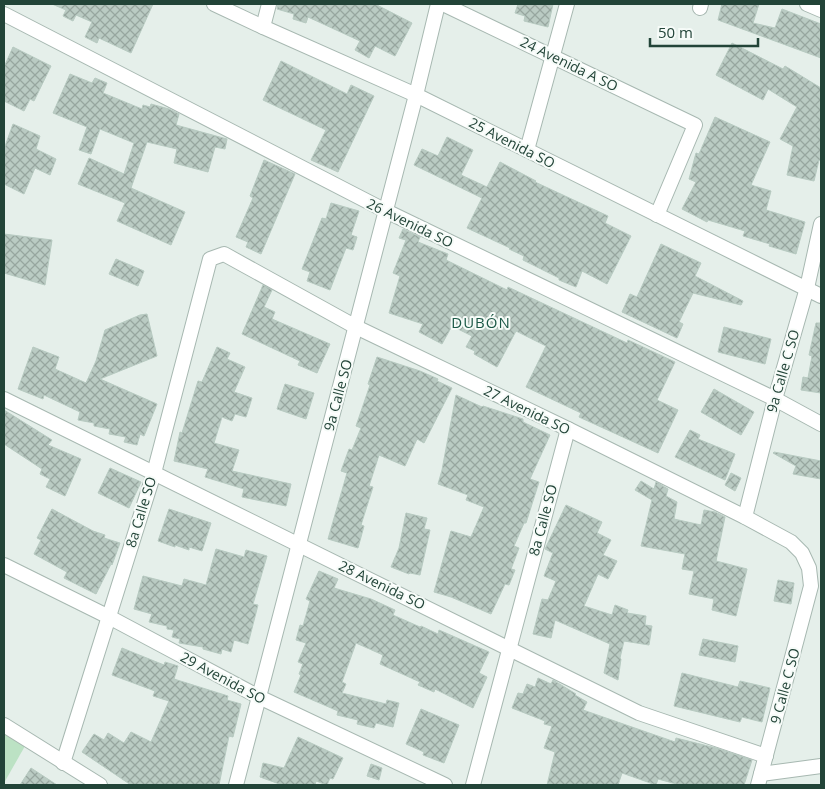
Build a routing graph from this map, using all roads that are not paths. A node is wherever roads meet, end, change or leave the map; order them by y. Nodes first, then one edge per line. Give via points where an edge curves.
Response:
1 (214, 4) edge
2 (269, 4) edge
3 (438, 4) edge
4 (443, 4) edge
5 (568, 4) edge
6 (808, 4) edge
7 (821, 10) edge
8 (4, 14) edge
9 (263, 28) junction
10 (553, 57) junction
11 (416, 95) junction
12 (527, 150) junction
13 (386, 211) junction
14 (657, 215) junction
15 (821, 224) edge
16 (210, 259) joint
17 (807, 288) junction
18 (821, 296) edge
19 (356, 327) junction
20 (4, 399) edge
21 (775, 399) junction
22 (821, 424) edge
23 (568, 429) junction
24 (154, 473) junction
25 (745, 517) junction
26 (299, 544) junction
27 (4, 565) edge
28 (816, 585) edge
29 (109, 617) junction
30 (509, 648) junction
31 (259, 697) junction
32 (4, 726) edge
33 (766, 756) junction
34 (63, 763) junction
35 (821, 766) edge
36 (760, 780) edge
37 (100, 785) edge
38 (236, 785) edge
39 (445, 785) edge
40 (472, 785) edge

1 - 9 street, 25 Avenida SO
2 - 9 street
3 - 11 street, 9a Calle SO
4 - 10 street, 24 Avenida A SO
5 - 10 street
6 - 7 street
8 - 13 street, 26 Avenida SO
9 - 11 street, 25 Avenida SO
10 - 12 street
10 - 14 street, 24 Avenida A SO via 694,125
11 - 12 street, 25 Avenida SO
11 - 13 street, 9a Calle SO
12 - 14 street, 25 Avenida SO
13 - 19 street, 9a Calle SO
13 - 21 street, 26 Avenida SO
14 - 17 street, 25 Avenida SO
15 - 17 street, 9a Calle C SO
16 - 19 street, 27 Avenida SO via 224,254
16 - 24 street, 8a Calle SO
17 - 18 street, 25 Avenida SO
17 - 21 street, 9a Calle C SO
19 - 23 street, 27 Avenida SO
19 - 26 street, 9a Calle SO
20 - 24 street, 28 Avenida SO
21 - 22 street, 26 Avenida SO
21 - 25 street, 9a Calle C SO
23 - 25 street, 27 Avenida SO
23 - 30 street, 8a Calle SO
24 - 26 street, 28 Avenida SO
24 - 29 street, 8a Calle SO
25 - 28 street, 27 Avenida SO via 791,542 802,553
26 - 30 street, 28 Avenida SO
26 - 31 street, 9a Calle SO
27 - 29 street, 29 Avenida SO
28 - 33 street, 9 Calle C SO
29 - 31 street, 29 Avenida SO
29 - 34 street, 8a Calle SO
30 - 33 street, 28 Avenida SO via 639,712
30 - 40 street, 8a Calle SO
31 - 38 street, 9a Calle SO
31 - 39 street, 29 Avenida SO
32 - 34 street
33 - 36 street, 9 Calle C SO
34 - 37 street
35 - 36 street

